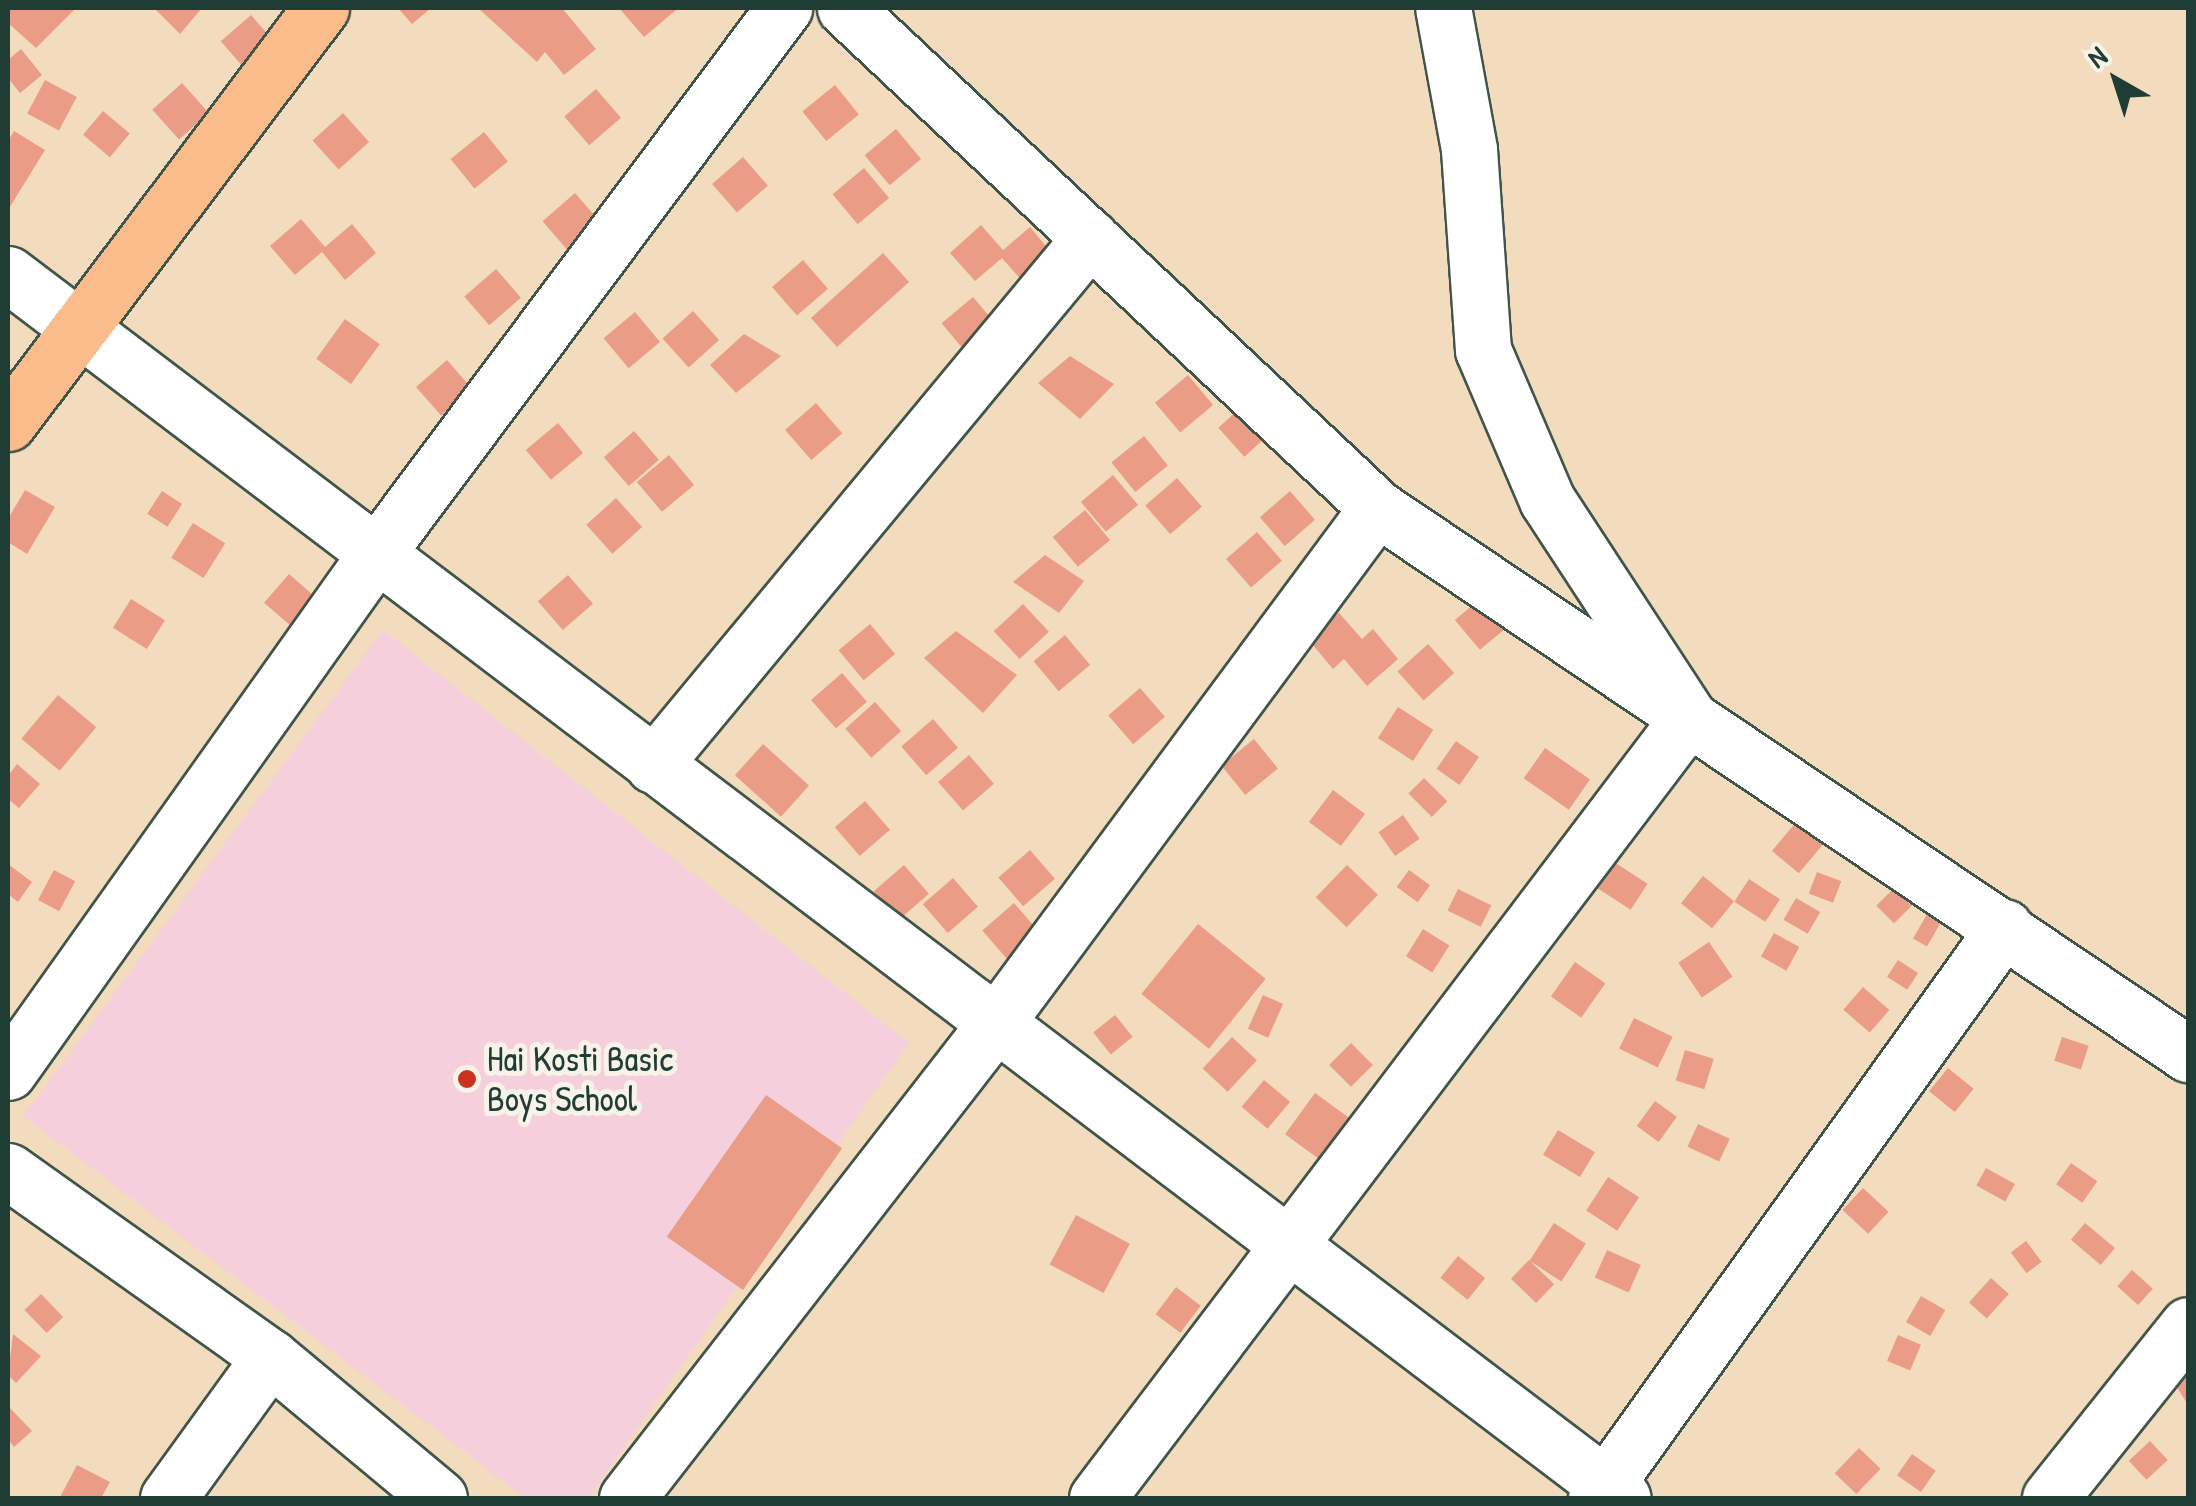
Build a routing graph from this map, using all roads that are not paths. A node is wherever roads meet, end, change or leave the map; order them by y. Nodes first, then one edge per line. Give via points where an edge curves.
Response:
1 (321, 8) edge
2 (784, 8) edge
3 (844, 8) edge
4 (1443, 8) edge
5 (1090, 238) junction
6 (8, 274) edge
7 (79, 328) junction
8 (8, 423) edge
9 (1377, 508) junction
10 (376, 554) junction
11 (1689, 716) junction
12 (653, 764) junction
13 (2005, 927) junction
14 (995, 1024) junction
15 (2188, 1054) edge
16 (8, 1072) edge
17 (8, 1171) edge
18 (1290, 1248) junction
19 (2188, 1325) edge
20 (270, 1357) junction
21 (1608, 1494) edge
22 (168, 1498) edge
23 (439, 1498) edge
24 (627, 1498) edge
25 (1098, 1498) edge
26 (2050, 1498) edge

1 - 7 main road
2 - 10 street
3 - 5 street
4 - 11 street via 1469,149 1483,350 1547,500
5 - 9 street
5 - 12 street
6 - 7 street
7 - 8 main road
7 - 10 street
9 - 11 street
9 - 14 street
10 - 12 street
10 - 16 street
11 - 13 street
11 - 18 street
12 - 14 street
13 - 15 street
13 - 21 street
14 - 18 street
14 - 24 street
17 - 20 street
18 - 21 street
18 - 25 street
19 - 26 street
20 - 22 street
20 - 23 street

